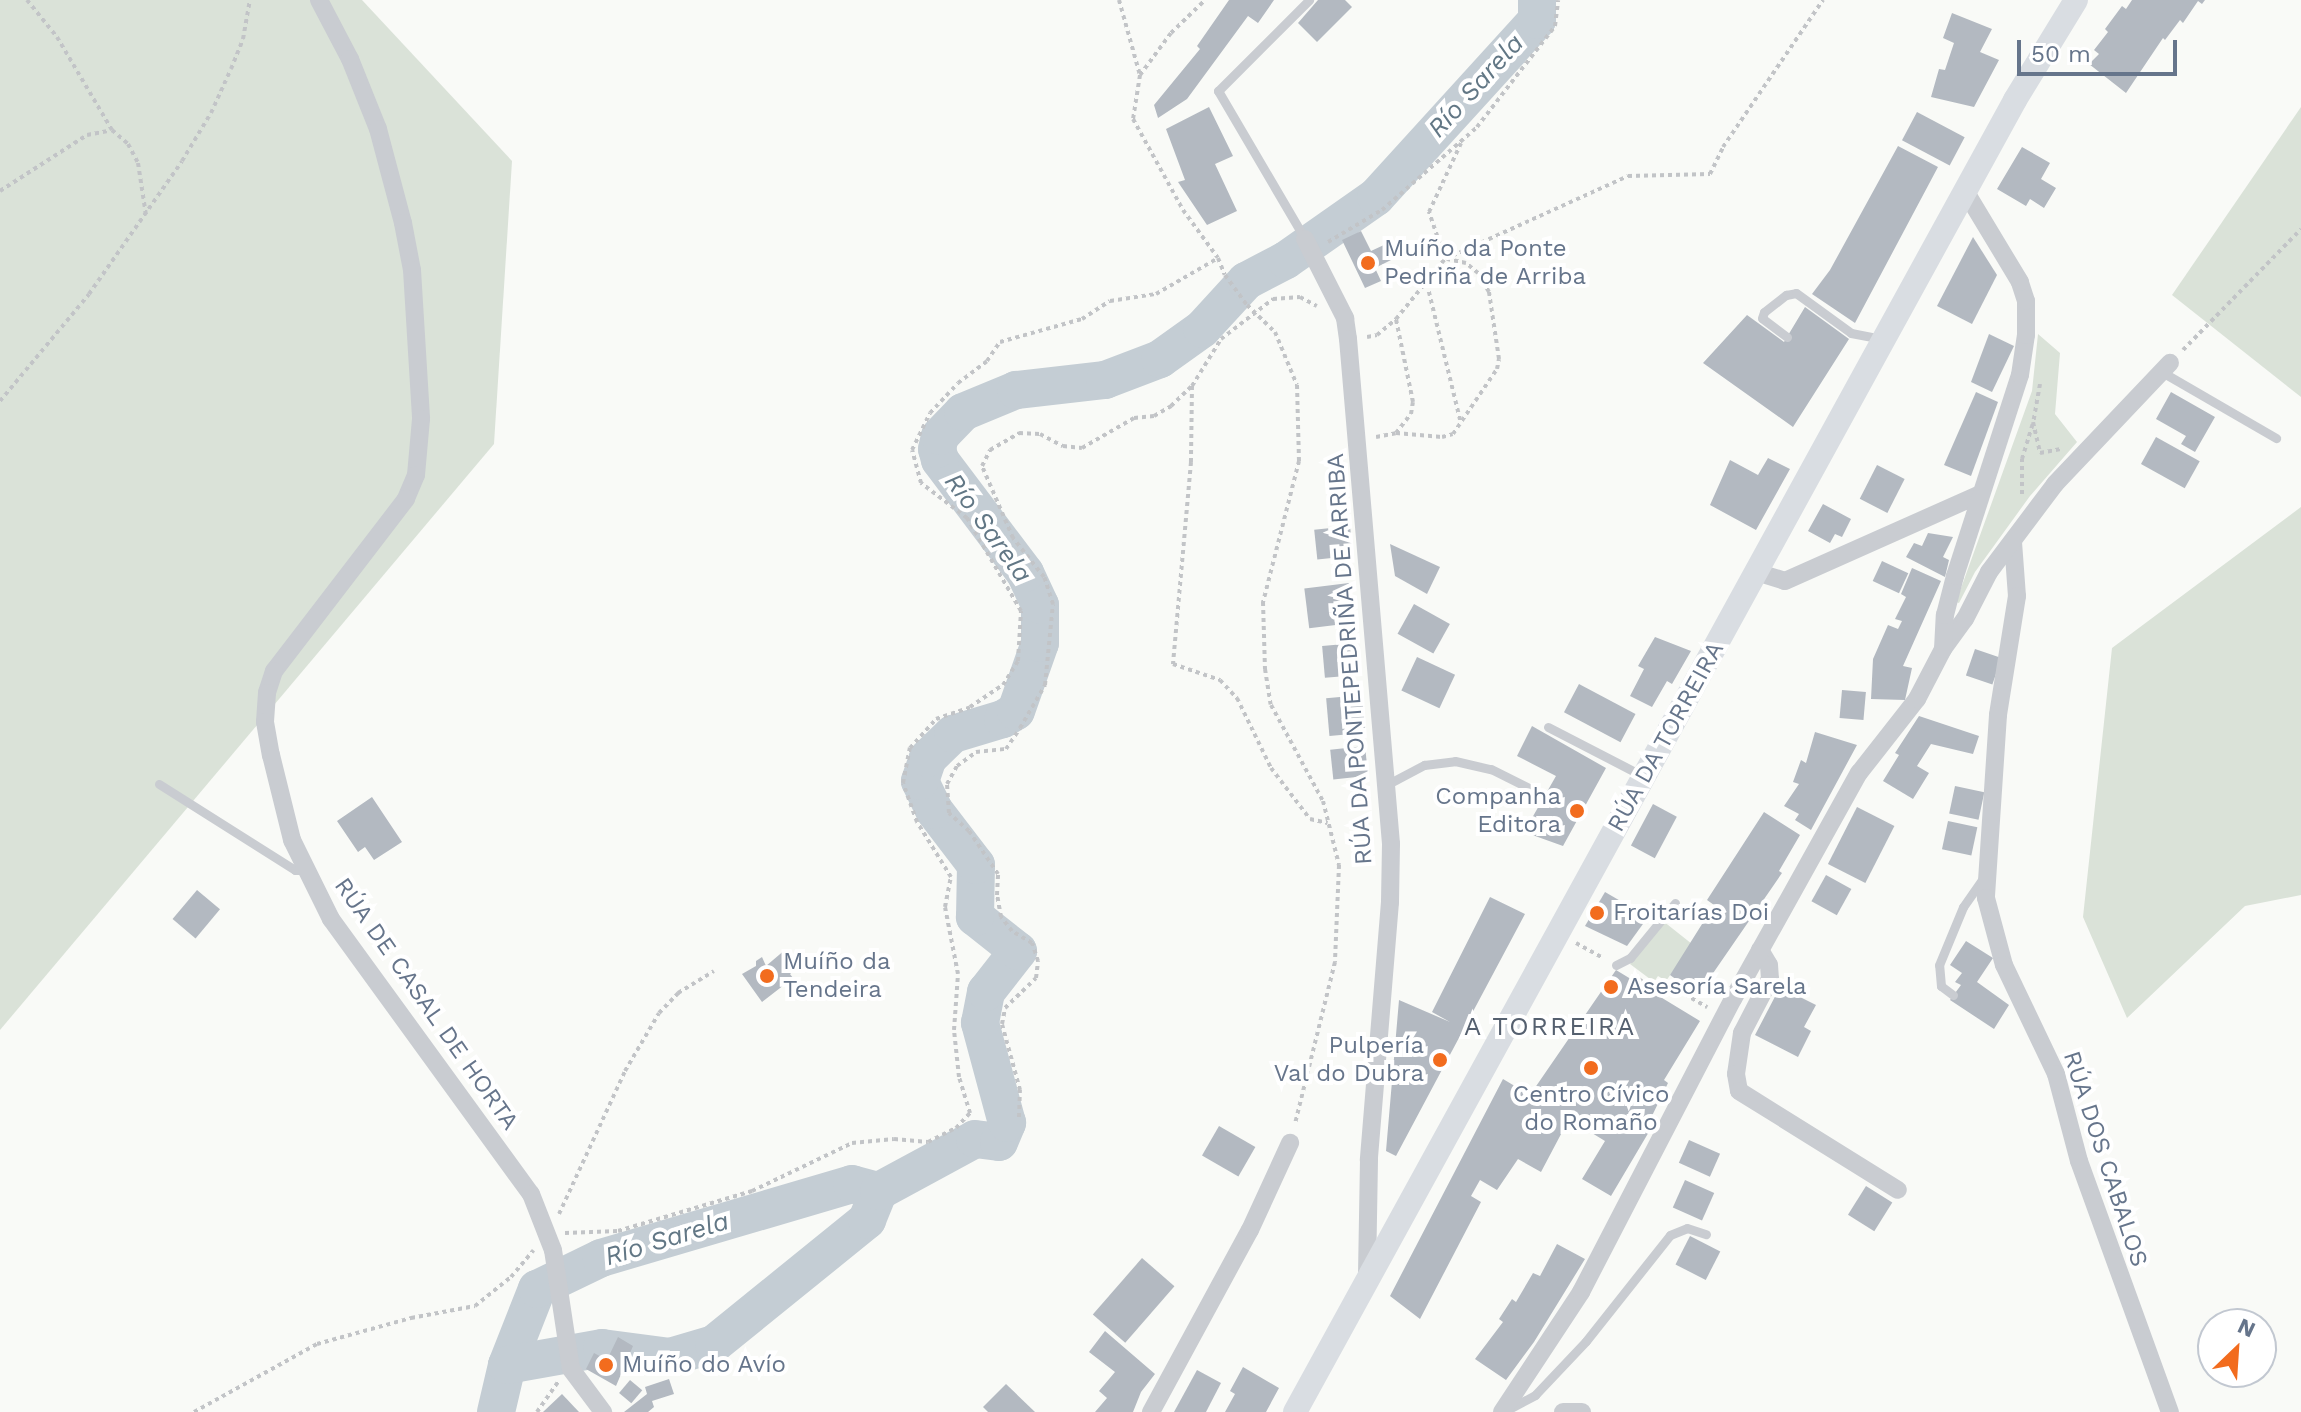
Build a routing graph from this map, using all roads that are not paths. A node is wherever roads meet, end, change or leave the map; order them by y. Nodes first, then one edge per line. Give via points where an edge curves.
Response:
1 (319, 0) edge
2 (1309, 0) edge
3 (2076, 0) edge
4 (1965, 191) junction
5 (1305, 239) joint
6 (1787, 337) dead end
7 (1884, 340) junction
8 (2166, 367) joint
9 (2276, 438) dead end
10 (1980, 494) junction
11 (2013, 542) junction
12 (1756, 572) junction
13 (1943, 649) junction
14 (1548, 727) dead end
15 (1644, 776) junction
16 (159, 784) dead end
17 (1388, 784) junction
18 (1543, 795) dead end
19 (306, 870) junction
20 (1986, 875) junction
21 (1675, 903) dead end
22 (1760, 950) junction
23 (1616, 965) road end
24 (1953, 995) dead end
25 (1290, 1143) road end
26 (1898, 1190) dead end
27 (1706, 1234) dead end
28 (1367, 1281) junction
29 (603, 1412) edge
30 (1151, 1412) edge
31 (1295, 1412) edge
32 (1503, 1412) edge
33 (1563, 1412) edge
34 (1582, 1412) edge
35 (2170, 1412) edge

1 - 19 street, RÚA DE CASAL DE HORTA via 378,129 403,223 412,270 421,419 416,475 406,499 289,650 267,693 265,722 280,794
2 - 5 lane via 1218,91
3 - 4 main road, RÚA DA TORREIRA
4 - 7 main road, RÚA DA TORREIRA
4 - 10 street via 2020,282 2027,318 2020,375
5 - 17 street, RÚA DA PONTEPEDRIÑA DE ARRIBA via 1345,318
6 - 7 lane via 1762,318 1786,295 1796,293 1851,333
7 - 12 main road, RÚA DA TORREIRA
8 - 9 lane
8 - 11 street via 2084,450
10 - 12 street via 1785,581
10 - 13 street via 1945,615
11 - 13 street
11 - 20 street, RÚA DOS CABALOS via 2017,596 1998,715
12 - 15 main road, RÚA DA TORREIRA
13 - 22 street via 1917,699 1859,773
14 - 15 lane
15 - 28 main road, RÚA DA TORREIRA
16 - 19 lane via 295,870
17 - 18 lane via 1424,765 1455,761 1491,769
17 - 28 street, RÚA DA PONTEPEDRIÑA DE ARRIBA via 1391,873 1369,1160
19 - 29 street, RÚA DE CASAL DE HORTA via 331,919 531,1194 551,1243 570,1365
20 - 24 lane via 1963,907 1939,965 1941,986
20 - 35 street, RÚA DOS CABALOS via 1986,898 2004,965 2056,1074 2079,1161
21 - 23 lane via 1630,958
22 - 26 street via 1770,979 1742,1033 1739,1091
22 - 32 street via 1581,1292
25 - 30 street via 1250,1230
27 - 32 lane via 1687,1228 1670,1235 1586,1341 1535,1395
28 - 31 main road, RÚA DA TORREIRA
33 - 34 street

